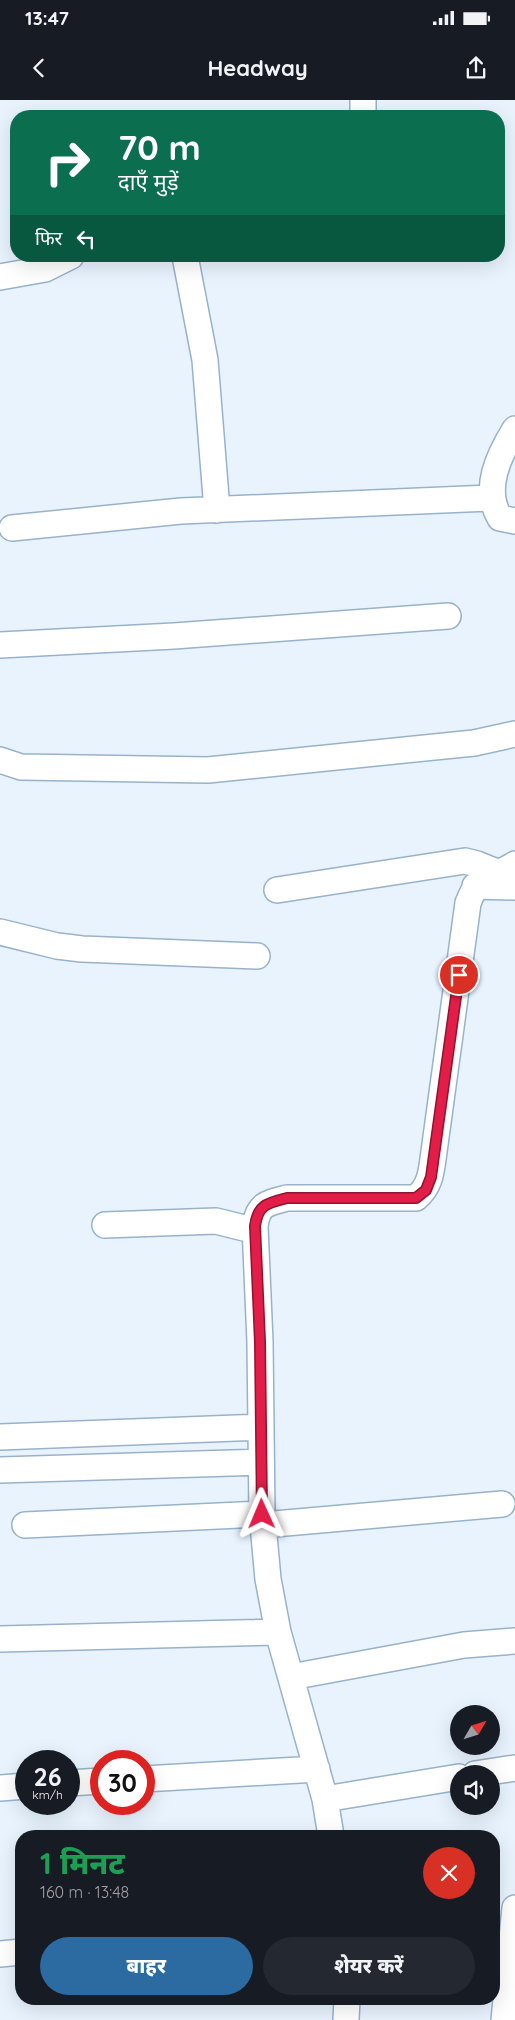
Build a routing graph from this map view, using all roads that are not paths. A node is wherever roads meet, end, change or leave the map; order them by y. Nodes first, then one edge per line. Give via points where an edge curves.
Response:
1 (59, 262) edge
2 (186, 262) edge
3 (0, 276) edge
4 (515, 429) edge
5 (492, 494) junction
6 (217, 510) junction
7 (515, 521) edge
8 (12, 528) dead end
9 (448, 616) dead end
10 (0, 645) edge
11 (515, 734) edge
12 (0, 760) edge
13 (509, 874) edge
14 (277, 890) dead end
15 (0, 932) edge
16 (257, 956) dead end
17 (105, 1225) dead end
18 (255, 1226) junction
19 (261, 1427) junction
20 (0, 1437) edge
21 (261, 1462) junction
22 (0, 1470) edge
23 (502, 1504) dead end
24 (263, 1519) junction
25 (24, 1525) dead end
26 (278, 1632) junction
27 (0, 1640) edge
28 (515, 1641) edge
29 (291, 1677) junction
30 (515, 1768) edge
31 (317, 1769) junction
32 (500, 1770) edge
33 (155, 1778) edge
34 (450, 1779) edge
35 (15, 1787) edge
36 (0, 1788) edge
37 (325, 1800) junction
38 (330, 1830) edge
39 (515, 1907) edge
40 (500, 1908) edge
41 (15, 1953) edge
42 (0, 1954) edge
43 (347, 2005) edge
44 (346, 2020) edge
45 (504, 2020) edge

1 - 3 street via 45,269
2 - 6 street via 204,360
4 - 5 street via 503,449 492,481
5 - 6 street via 490,498
5 - 7 street via 494,508 500,518
6 - 8 street
9 - 10 street
11 - 12 street via 474,743 208,770 21,767
13 - 14 street via 465,861
13 - 18 street via 484,876 475,886 468,903 431,1177 426,1190 416,1198 287,1198 267,1203 256,1214
15 - 16 street via 82,949
17 - 18 street via 216,1222 244,1228
18 - 19 street
19 - 20 street
19 - 21 street
21 - 22 street
21 - 24 street
23 - 24 street
24 - 25 street
24 - 26 street via 268,1579
26 - 27 street
26 - 29 street
28 - 29 street via 464,1645
29 - 31 street
30 - 32 street
31 - 33 street
31 - 37 street
34 - 37 street
35 - 36 street
37 - 38 street
39 - 40 street
39 - 45 street
41 - 42 street
43 - 44 street

